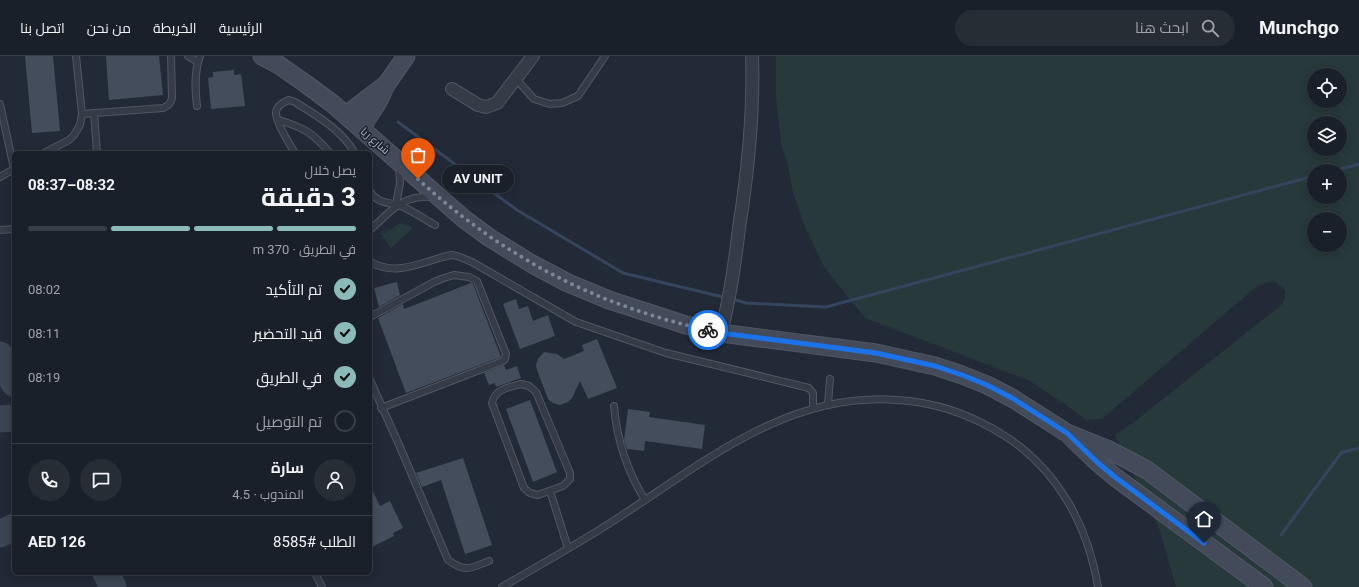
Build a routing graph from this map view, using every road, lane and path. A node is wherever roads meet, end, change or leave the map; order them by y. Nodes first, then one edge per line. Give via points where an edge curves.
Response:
1 (76, 56) edge
2 (171, 56) edge
3 (188, 56) edge
4 (262, 56) edge
5 (406, 56) edge
6 (533, 56) edge
7 (605, 56) edge
8 (752, 56) edge
9 (199, 59) edge
10 (515, 78) junction
11 (386, 85) junction
12 (452, 88) dead end
13 (0, 104) edge
14 (197, 106) dead end
15 (94, 113) junction
16 (82, 114) junction
17 (346, 115) junction
18 (279, 120) junction
19 (361, 128) junction
20 (48, 151) edge
21 (97, 151) edge
22 (294, 151) edge
23 (328, 151) edge
24 (354, 151) edge
25 (12, 160) edge
26 (399, 161) junction
27 (12, 170) edge
28 (0, 177) edge
29 (372, 194) edge
30 (438, 198) junction
31 (396, 205) junction
32 (435, 225) dead end
33 (372, 228) edge
34 (12, 229) edge
35 (0, 230) edge
36 (372, 263) edge
37 (372, 315) edge
38 (721, 333) junction
39 (830, 379) dead end
40 (372, 385) edge
41 (828, 404) junction
42 (614, 406) dead end
43 (381, 408) junction
44 (813, 408) junction
45 (1067, 433) junction
46 (550, 491) junction
47 (645, 500) junction
48 (568, 548) junction
49 (489, 561) dead end
50 (316, 575) edge
51 (322, 587) edge
52 (502, 587) edge
53 (1098, 587) edge
54 (1264, 587) edge
55 (1303, 587) edge

1 - 16 lane
2 - 15 lane via 172,98 166,107
3 - 9 lane
4 - 17 main road, شارع ريا via 279,65
5 - 11 main road
6 - 10 street
7 - 10 lane via 578,96 562,103 550,104 534,99
8 - 38 street via 753,93 748,171
9 - 14 lane via 196,76
10 - 12 street via 497,103 486,107
11 - 17 main road
11 - 19 main road
13 - 25 lane
15 - 16 lane
15 - 21 lane
16 - 20 lane via 80,125 74,135
17 - 19 main road, شارع ريا
18 - 22 lane
18 - 23 lane via 307,131
18 - 24 lane via 276,114 278,108 289,100 295,102 333,127
19 - 26 main road, شارع ريا
26 - 30 main road, شارع ريا
26 - 31 lane via 400,183
27 - 28 lane
29 - 31 lane via 382,202
30 - 31 lane via 417,198
30 - 38 main road, شارع ريا via 490,238 568,283 650,314
31 - 32 lane
31 - 33 lane
34 - 35 lane
36 - 44 lane via 384,268 409,268 442,257 456,256 472,262 576,322 666,353 809,388 813,393
37 - 43 lane via 434,282 454,275 469,277 477,281 506,354 503,361
38 - 45 main road, شارع ريا via 876,353 935,366 987,385
39 - 41 lane
40 - 43 lane
41 - 44 lane
41 - 53 lane via 883,399 935,405 974,418 1010,439 1041,466 1066,496 1092,555
42 - 47 lane via 623,456
43 - 49 lane via 448,560 465,569
44 - 47 lane via 748,435
45 - 54 main road via 1115,477
45 - 55 main road via 1107,449 1147,470
46 - 46 lane via 566,485 570,473 536,392 530,386 521,384 499,391 492,403 524,488 533,495
46 - 48 lane
47 - 48 lane
48 - 52 lane
50 - 51 lane

